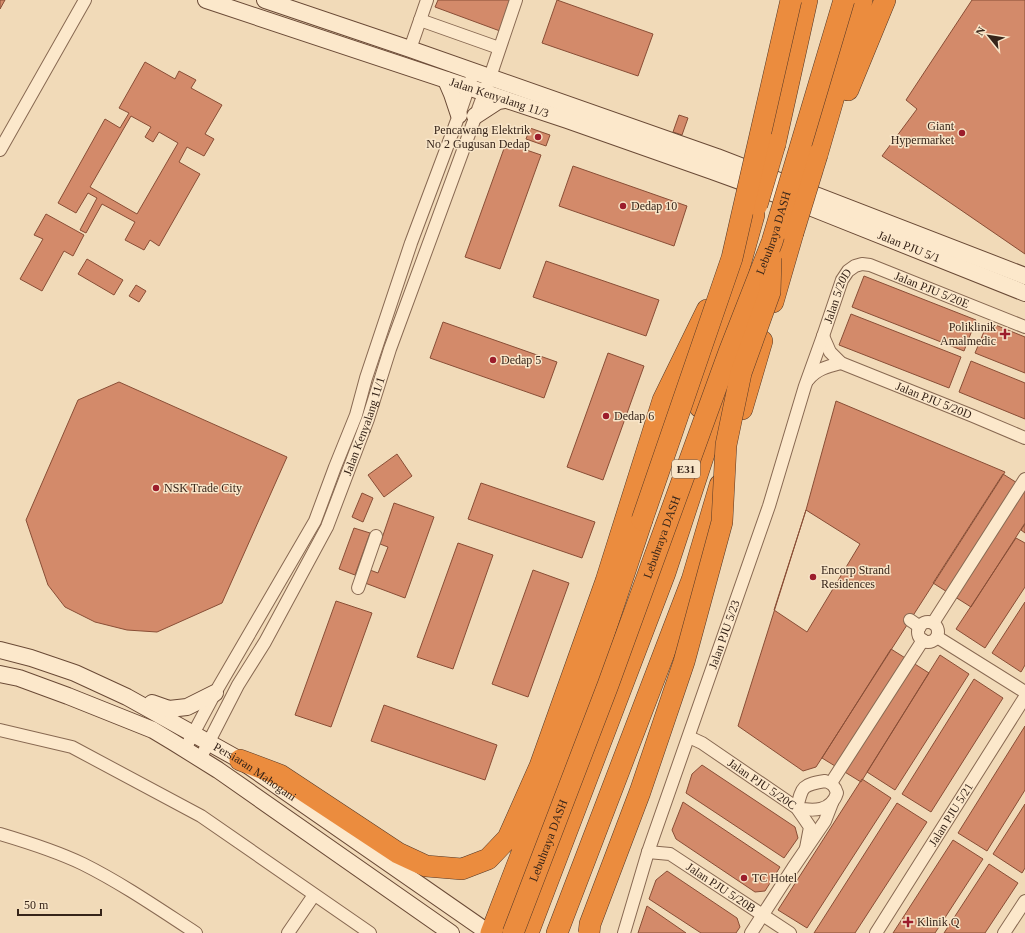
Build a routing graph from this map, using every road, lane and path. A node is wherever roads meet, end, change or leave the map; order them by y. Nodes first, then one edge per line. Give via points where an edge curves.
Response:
1 (85, 0) edge
2 (206, 0) edge
3 (265, 0) edge
4 (427, 0) edge
5 (516, 0) edge
6 (791, 0) edge
7 (807, 0) edge
8 (839, 0) edge
9 (844, 0) edge
10 (862, 0) edge
11 (885, 0) edge
12 (420, 20) junction
13 (499, 48) junction
14 (410, 49) junction
15 (474, 72) junction
16 (490, 77) junction
17 (446, 80) junction
18 (468, 88) junction
19 (484, 93) junction
20 (504, 100) junction
21 (467, 115) junction
22 (827, 121) junction
23 (594, 122) junction
24 (0, 150) edge
25 (807, 153) junction
26 (794, 194) junction
27 (780, 234) junction
28 (732, 258) junction
29 (884, 270) joint
30 (1025, 276) edge
31 (1025, 293) edge
32 (1025, 327) edge
33 (823, 336) junction
34 (841, 363) junction
35 (805, 386) junction
36 (1025, 438) edge
37 (1025, 479) edge
38 (376, 536) dead end
39 (665, 573) junction
40 (358, 588) dead end
41 (910, 620) dead end
42 (934, 623) junction
43 (920, 627) junction
44 (937, 637) junction
45 (923, 640) junction
46 (0, 650) edge
47 (0, 674) edge
48 (1025, 692) edge
49 (215, 693) junction
50 (127, 697) junction
51 (1025, 697) edge
52 (0, 730) edge
53 (193, 733) junction
54 (689, 737) junction
55 (209, 742) junction
56 (185, 749) junction
57 (200, 759) junction
58 (240, 760) junction
59 (831, 784) junction
60 (832, 803) junction
61 (796, 808) junction
62 (0, 834) edge
63 (806, 848) junction
64 (648, 852) junction
65 (314, 895) junction
66 (1025, 901) edge
67 (763, 915) junction
68 (559, 926) edge
69 (196, 933) edge
70 (288, 933) edge
71 (370, 933) edge
72 (451, 933) edge
73 (490, 933) edge
74 (513, 933) edge
75 (528, 933) edge
76 (589, 933) edge
77 (624, 933) edge
78 (751, 933) edge
79 (790, 933) edge
80 (876, 933) edge
81 (1004, 933) edge

1 - 24 street
2 - 17 street, Jalan Kenyalang 11/3
3 - 14 street, Jalan Kenyalang 11/3
4 - 12 street
5 - 13 street, Jalan Kenyalang 11/1
6 - 28 highway, Lebuhraya DASH / E31, bridge
7 - 39 highway, bridge via 775,144 667,523
8 - 25 highway
9 - 27 highway, Lebuhraya DASH / E31, bridge
10 - 22 highway
11 - 22 highway via 847,94
12 - 13 street
12 - 14 street
13 - 16 street, Jalan Kenyalang 11/1
14 - 15 street, Jalan Kenyalang 11/3
15 - 16 street, Jalan Kenyalang 11/3
15 - 18 street, Jalan Kenyalang 11/1
16 - 19 street, Jalan Kenyalang 11/1
16 - 23 street, Jalan Kenyalang 11/3
17 - 18 street, Jalan Kenyalang 11/3
17 - 21 street via 452,94
18 - 19 street, Jalan Kenyalang 11/3
18 - 21 street, Jalan Kenyalang 11/1
19 - 20 street, Jalan Kenyalang 11/3
19 - 21 street, Jalan Kenyalang 11/1
20 - 21 street
20 - 23 street, Jalan Kenyalang 11/3
21 - 49 street, Jalan Kenyalang 11/1 via 411,243 356,415 315,521
21 - 55 street, Jalan Kenyalang 11/1 via 368,419 327,527 265,642 238,685
22 - 25 highway
23 - 26 street, Jalan Kenyalang 11/3
25 - 27 highway, bridge
26 - 30 street, Jalan PJU 5/1
26 - 31 street, Jalan PJU 5/1
27 - 39 highway
27 - 68 highway via 692,580
27 - 74 highway, Lebuhraya DASH / E31, bridge via 729,352 608,685
27 - 76 highway, bridge via 770,292 741,373 726,445 722,522 684,662 640,792 590,924
28 - 58 highway, bridge via 663,400 606,581 540,766 508,838 488,859 462,869 426,866 398,853 280,775
28 - 73 highway, Lebuhraya DASH / E31, bridge via 662,457 589,679
29 - 32 street, Jalan PJU 5/20E
29 - 33 street, Jalan 5/20D via 862,264 848,271 842,280
33 - 34 street, Jalan PJU 5/20D via 830,352
33 - 35 street, Jalan PJU 5/23
34 - 35 street via 820,370 811,376
34 - 36 street, Jalan PJU 5/20D
35 - 54 street, Jalan PJU 5/23 via 769,506
37 - 42 street
38 - 40 street
39 - 75 highway
41 - 43 street
42 - 43 street via 925,623
42 - 44 street via 938,631
43 - 45 street via 918,632
44 - 45 street via 929,642
44 - 48 street
45 - 59 street
46 - 50 street, Persiaran Mahogani via 74,673
47 - 56 street, Persiaran Mahogani via 19,678 153,730
49 - 50 street via 187,707 169,709
49 - 53 street, Jalan Kenyalang 11/1
50 - 53 street, Persiaran Mahogani
51 - 80 street, Jalan PJU 5/21
52 - 65 street via 72,747 201,816
53 - 55 street, Persiaran Mahogani
53 - 56 street, Jalan Kenyalang 11/1
54 - 61 street, Jalan PJU 5/20C via 702,743
54 - 64 street, Jalan PJU 5/23
55 - 57 street, Jalan Kenyalang 11/1
55 - 58 street, Persiaran Mahogani
56 - 57 street, Persiaran Mahogani
57 - 72 street, Persiaran Mahogani
58 - 73 street, Persiaran Mahogani
59 - 60 street via 837,793
59 - 61 street via 824,781 806,784
60 - 61 street via 823,808
60 - 63 street via 825,821
61 - 63 street, Jalan PJU 5/20C via 810,827
62 - 69 street via 83,864
63 - 67 street
64 - 67 street, Jalan PJU 5/20B via 670,854
64 - 77 street, Jalan PJU 5/23
65 - 70 street
65 - 71 street
66 - 81 street
67 - 78 street
67 - 79 street, Jalan PJU 5/20B

